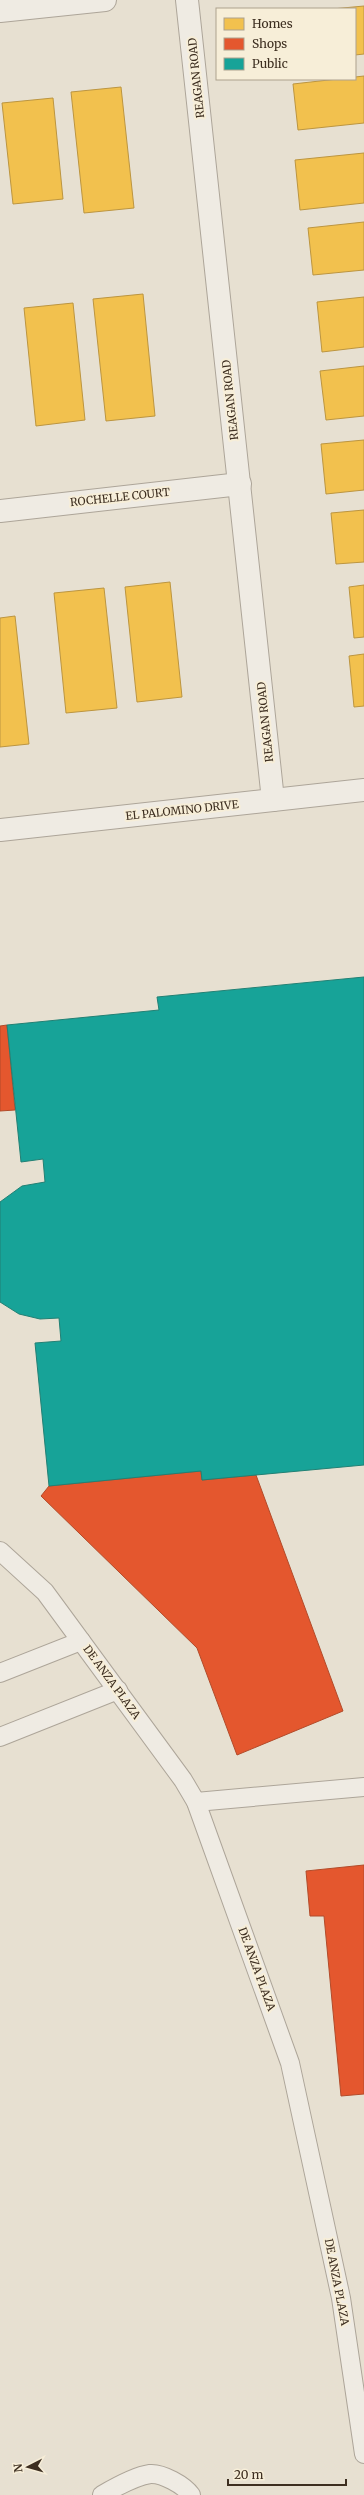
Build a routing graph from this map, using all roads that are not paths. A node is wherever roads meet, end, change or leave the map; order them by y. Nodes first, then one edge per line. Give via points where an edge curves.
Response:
1 (105, 0) edge
2 (187, 0) edge
3 (0, 11) edge
4 (240, 484) junction
5 (0, 511) edge
6 (364, 790) edge
7 (273, 800) junction
8 (0, 830) edge
9 (0, 1551) edge
10 (81, 1641) junction
11 (0, 1673) edge
12 (118, 1690) junction
13 (0, 1737) edge
14 (364, 1787) edge
15 (196, 1802) junction
16 (361, 2410) edge
17 (364, 2454) edge
18 (102, 2495) edge
19 (190, 2495) edge

1 - 3 street
2 - 4 street, REAGAN ROAD
4 - 5 street, ROCHELLE COURT
4 - 7 street, REAGAN ROAD
6 - 7 street, EL PALOMINO DRIVE
7 - 8 street, EL PALOMINO DRIVE
9 - 10 lane, DE ANZA PLAZA via 39,1584
10 - 11 lane
10 - 12 lane, DE ANZA PLAZA
12 - 13 lane
12 - 15 lane, DE ANZA PLAZA
14 - 15 lane
15 - 16 lane, DE ANZA PLAZA via 290,2063 341,2298
16 - 17 lane, DE ANZA PLAZA
18 - 19 lane via 115,2487 151,2474 171,2480

